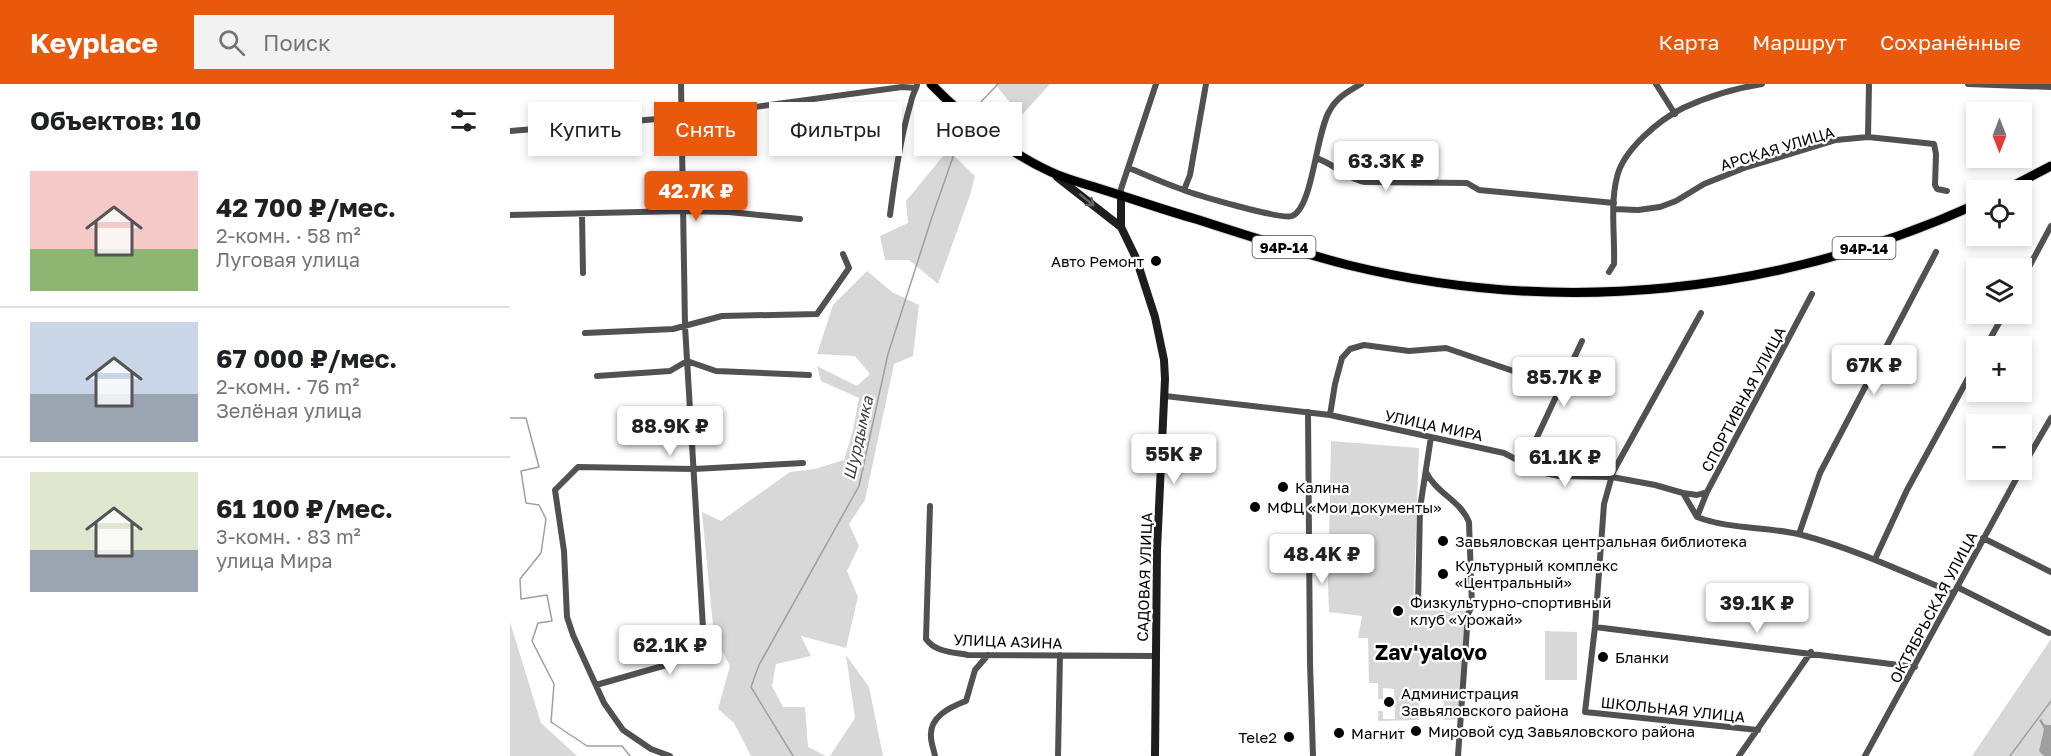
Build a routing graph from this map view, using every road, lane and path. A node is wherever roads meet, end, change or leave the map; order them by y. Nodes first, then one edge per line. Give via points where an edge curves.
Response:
1 (681, 84) edge
2 (931, 84) edge
3 (1156, 84) edge
4 (1206, 84) edge
5 (1361, 84) edge
6 (1656, 84) edge
7 (1762, 84) edge
8 (1869, 84) edge
9 (1968, 84) edge
10 (917, 86) edge
11 (2051, 87) edge
12 (682, 102) edge
13 (757, 107) edge
14 (1674, 114) junction
15 (654, 119) edge
16 (510, 130) edge
17 (1868, 137) junction
18 (682, 156) edge
19 (1316, 158) junction
20 (2051, 166) edge
21 (1129, 168) junction
22 (1052, 173) junction
23 (2025, 180) edge
24 (1184, 190) junction
25 (1947, 191) dead end
26 (1121, 196) junction
27 (1614, 206) junction
28 (1966, 209) edge
29 (683, 211) junction
30 (582, 214) junction
31 (510, 215) edge
32 (890, 215) dead end
33 (801, 219) dead end
34 (2051, 226) edge
35 (1121, 227) junction
36 (1936, 252) dead end
37 (843, 254) dead end
38 (2032, 261) edge
39 (1609, 272) dead end
40 (583, 273) dead end
41 (1812, 294) dead end
42 (1701, 313) dead end
43 (685, 326) junction
44 (585, 333) dead end
45 (1582, 340) dead end
46 (687, 361) junction
47 (809, 375) dead end
48 (597, 376) dead end
49 (1966, 382) edge
50 (1560, 387) junction
51 (1165, 396) junction
52 (1308, 412) junction
53 (1330, 415) junction
54 (2051, 418) edge
55 (1431, 437) junction
56 (2032, 451) edge
57 (803, 463) dead end
58 (1524, 465) junction
59 (694, 469) junction
60 (1426, 472) junction
61 (1612, 477) junction
62 (2016, 480) edge
63 (1707, 492) junction
64 (1683, 494) junction
65 (930, 506) dead end
66 (1697, 518) junction
67 (1799, 534) junction
68 (1983, 538) junction
69 (1875, 559) junction
70 (2051, 572) edge
71 (1955, 590) junction
72 (1472, 606) junction
73 (1595, 627) junction
74 (2049, 633) dead end
75 (1811, 652) junction
76 (988, 655) junction
77 (1060, 655) junction
78 (1155, 656) junction
79 (1915, 667) junction
80 (596, 685) junction
81 (1758, 730) junction
82 (670, 756) edge
83 (935, 756) edge
84 (1058, 756) edge
85 (1155, 756) edge
86 (1313, 756) edge
87 (1458, 756) edge
88 (1739, 756) edge
89 (1865, 756) edge

1 - 12 street
2 - 22 main road, 94Р-14 via 978,125
3 - 21 street
4 - 24 street
5 - 19 street via 1329,110
6 - 14 street
7 - 14 street via 1723,94
8 - 17 street
9 - 11 street
10 - 13 street
10 - 32 street
14 - 27 street via 1624,159 1616,178
15 - 16 street
17 - 25 street, АРСКАЯ УЛИЦА via 1934,144 1935,185
17 - 27 street, АРСКАЯ УЛИЦА via 1836,140 1744,168 1660,207 1638,210
18 - 29 street
19 - 24 street via 1304,204 1292,216
19 - 27 street, АРСКАЯ УЛИЦА via 1365,182 1467,183 1479,190
20 - 23 main road
21 - 24 street
21 - 26 street
22 - 26 main road, 94Р-14
22 -> 35 street
26 - 28 main road, 94Р-14 via 1349,265 1450,284 1552,292 1644,290 1771,273 1870,247
26 - 35 street
27 - 39 street via 1614,264
29 - 30 street
29 - 33 street
29 - 43 street
30 - 31 street
30 - 40 street
34 - 38 street
35 - 51 street, САДОВАЯ УЛИЦА via 1155,317 1164,360
36 - 67 street via 1820,473
37 - 43 street via 849,268 817,314 722,316
41 - 63 street, СПОРТИВНАЯ УЛИЦА
42 - 61 street
43 - 44 street
43 - 46 street
45 - 50 street
46 - 47 street via 716,371
46 - 48 street via 670,371
46 - 59 street
49 - 69 street via 1907,490
50 - 53 street via 1446,348 1409,351 1364,345 1350,349 1342,358
50 - 58 street
51 - 52 street, УЛИЦА МИРА
51 - 78 street, САДОВАЯ УЛИЦА
52 - 53 street, УЛИЦА МИРА
52 - 86 street
53 - 55 street, УЛИЦА МИРА
54 - 56 street, ОКТЯБРЬСКАЯ УЛИЦА
55 - 58 street, УЛИЦА МИРА via 1504,453
55 - 60 street
57 - 59 street
58 - 61 street, УЛИЦА МИРА via 1558,476
59 - 80 street via 704,645 670,664
59 - 80 street via 578,467 555,490 564,551 567,617
60 - 72 street via 1469,522
60 - 72 street via 1420,508 1418,606
61 - 64 street, УЛИЦА МИРА
61 - 73 street via 1604,504
62 - 68 street, ОКТЯБРЬСКАЯ УЛИЦА
63 - 64 street
63 - 66 street, СПОРТИВНАЯ УЛИЦА
64 - 66 street
65 - 76 street, УЛИЦА АЗИНА via 926,639 937,649
66 - 67 street
67 - 69 street
68 - 70 street
68 - 71 street, ОКТЯБРЬСКАЯ УЛИЦА
69 - 71 street
71 - 74 street
71 - 79 street, ОКТЯБРЬСКАЯ УЛИЦА
72 - 87 street via 1468,614
73 - 75 street
73 - 81 street, ШКОЛЬНАЯ УЛИЦА via 1586,712
75 - 79 street
75 - 81 street
76 - 77 street, УЛИЦА АЗИНА
76 - 83 street via 975,670 966,701 936,718 930,735
77 - 78 street, УЛИЦА АЗИНА
77 - 84 street
78 - 85 street, САДОВАЯ УЛИЦА
79 - 89 street, ОКТЯБРЬСКАЯ УЛИЦА
80 - 82 street via 623,730
81 - 88 street

